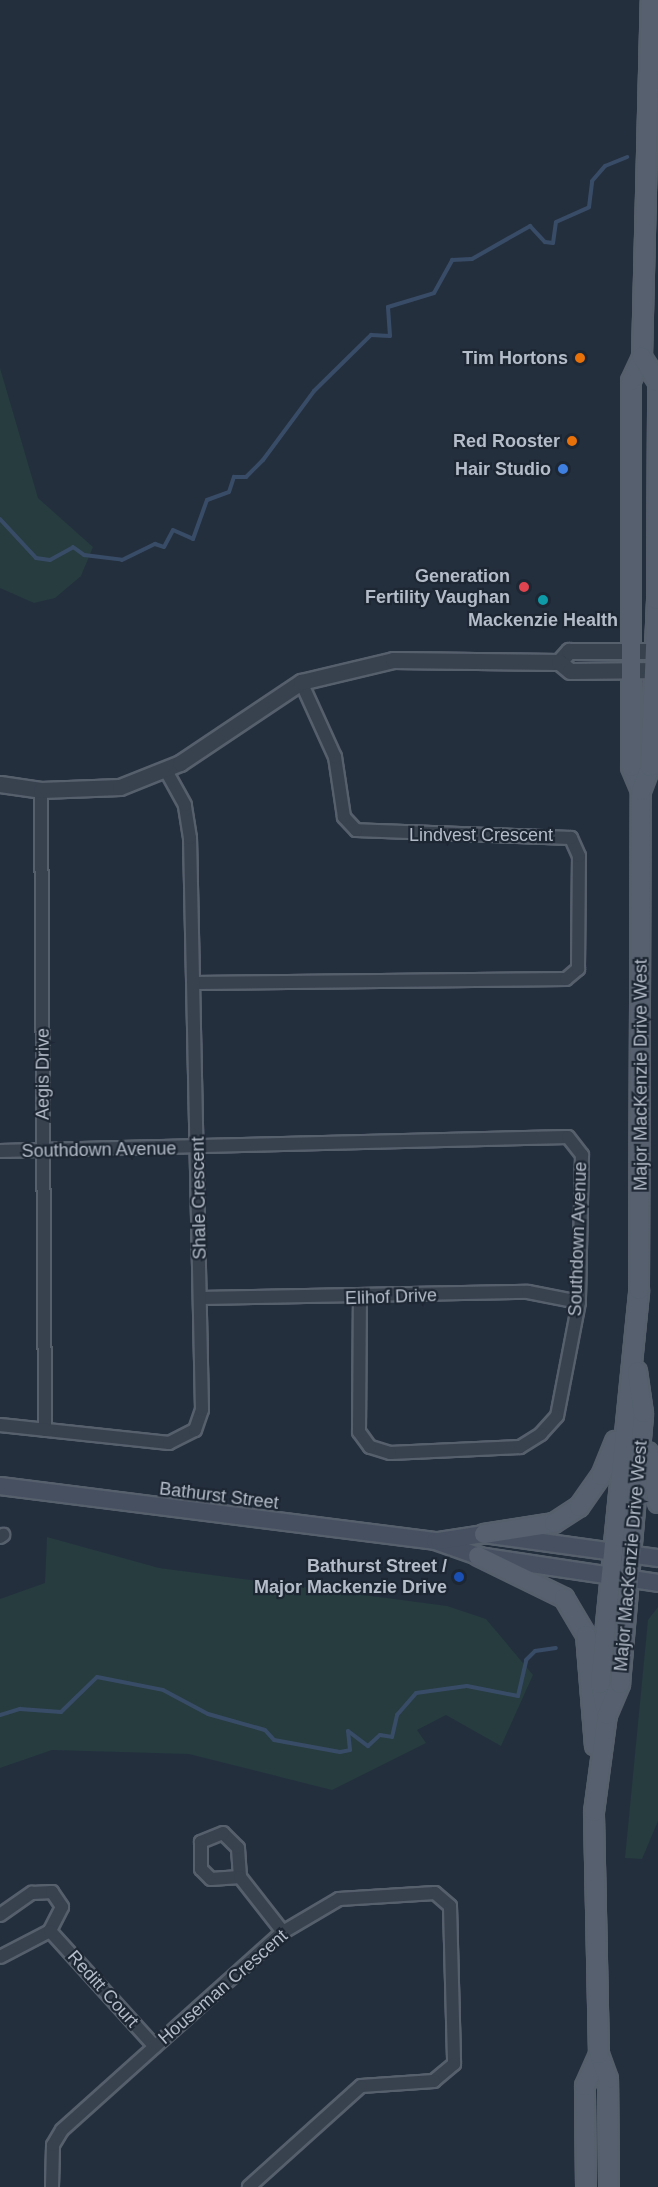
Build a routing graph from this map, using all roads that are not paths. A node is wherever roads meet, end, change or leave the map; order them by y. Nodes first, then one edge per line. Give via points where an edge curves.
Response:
1 (651, 0) edge
2 (642, 357) junction
3 (631, 651) junction
4 (657, 651) edge
5 (559, 662) junction
6 (656, 670) edge
7 (631, 671) junction
8 (301, 682) junction
9 (166, 771) junction
10 (0, 784) edge
11 (41, 790) junction
12 (641, 791) junction
13 (195, 983) junction
14 (198, 1149) junction
15 (0, 1151) edge
16 (44, 1151) junction
17 (201, 1298) junction
18 (360, 1299) junction
19 (579, 1302) junction
20 (635, 1359) junction
21 (643, 1413) junction
22 (622, 1423) junction
23 (0, 1425) edge
24 (45, 1430) junction
25 (0, 1486) edge
26 (658, 1503) edge
27 (484, 1534) junction
28 (435, 1541) junction
29 (612, 1552) junction
30 (631, 1554) junction
31 (478, 1556) junction
32 (658, 1558) edge
33 (610, 1574) junction
34 (629, 1577) junction
35 (658, 1583) edge
36 (607, 1715) junction
37 (598, 1778) junction
38 (240, 1877) dead end
39 (0, 1915) edge
40 (50, 1931) junction
41 (283, 1932) junction
42 (0, 1957) edge
43 (155, 2047) junction
44 (599, 2054) junction
45 (52, 2187) edge
46 (249, 2187) edge
47 (586, 2187) edge
48 (609, 2187) edge

1 - 2 main road, Major MacKenzie Drive West
2 - 3 main road, Major MacKenzie Drive West via 631,381
2 - 4 main road, Major MacKenzie Drive West via 658,382
3 - 4 street
3 - 5 street via 569,651
3 - 7 main road, Major MacKenzie Drive West
4 - 6 main road, Major MacKenzie Drive West
5 - 7 street via 570,671
5 - 8 street via 393,660
6 - 7 street
6 - 12 main road, Major MacKenzie Drive West via 650,767
7 - 12 main road, Major MacKenzie Drive West via 631,767
8 - 9 street
8 - 13 street, Lindvest Crescent via 335,757 344,817 356,830 571,838 579,856 578,969 566,980
9 - 11 street via 120,787
9 - 13 street, Shale Crescent via 185,805 190,838
10 - 11 street
11 - 16 street, Aegis Drive
12 - 20 main road, Major MacKenzie Drive West
13 - 14 street, Shale Crescent
14 - 16 street, Southdown Avenue
14 - 17 street, Shale Crescent
14 - 19 street, Southdown Avenue via 568,1137 582,1155
15 - 16 street, Southdown Avenue
16 - 24 street, Aegis Drive
17 - 18 street, Elihof Drive
17 - 24 street, Shale Crescent via 202,1410 195,1430 169,1443
18 - 19 street, Elihof Drive via 528,1292
18 - 19 street, Southdown Avenue via 359,1432 370,1447 390,1453 520,1447 541,1434 557,1416
20 - 21 main road, Major MacKenzie Drive West
20 - 22 main road, Major MacKenzie Drive West
21 - 26 main road
21 - 30 main road, Major MacKenzie Drive West
22 - 27 main road via 601,1476 579,1507 555,1523
22 - 29 main road, Major MacKenzie Drive West
23 - 24 street, Shale Crescent
25 - 28 main road, Bathurst Street
27 - 28 main road, Bathurst Street
27 - 29 main road, Bathurst Street
28 - 31 main road, Bathurst Street
29 - 30 main road, Bathurst Street
29 - 33 main road, Major MacKenzie Drive West
30 - 32 main road, Bathurst Street
30 - 34 main road, Major MacKenzie Drive West
31 - 33 main road, Bathurst Street
31 - 37 main road via 564,1598 586,1635
33 - 34 main road, Bathurst Street
33 - 36 main road, Major MacKenzie Drive West via 600,1684
34 - 35 main road, Bathurst Street
34 - 36 main road, Major MacKenzie Drive West via 620,1684
36 - 37 main road, Major MacKenzie Drive West
37 - 44 main road, Major MacKenzie Drive West via 594,1812
38 - 41 street
39 - 40 street via 32,1893 52,1892 62,1907
40 - 42 street
40 - 43 street, Reditt Court
41 - 43 street, Houseman Crescent
41 - 46 street, Houseman Crescent via 339,1899 435,1893 450,1906 454,2064 434,2081 361,2086
43 - 45 street, Houseman Crescent via 62,2130 53,2145
44 - 47 main road, Major MacKenzie Drive West via 585,2086
44 - 48 main road, Major MacKenzie Drive West via 608,2079

